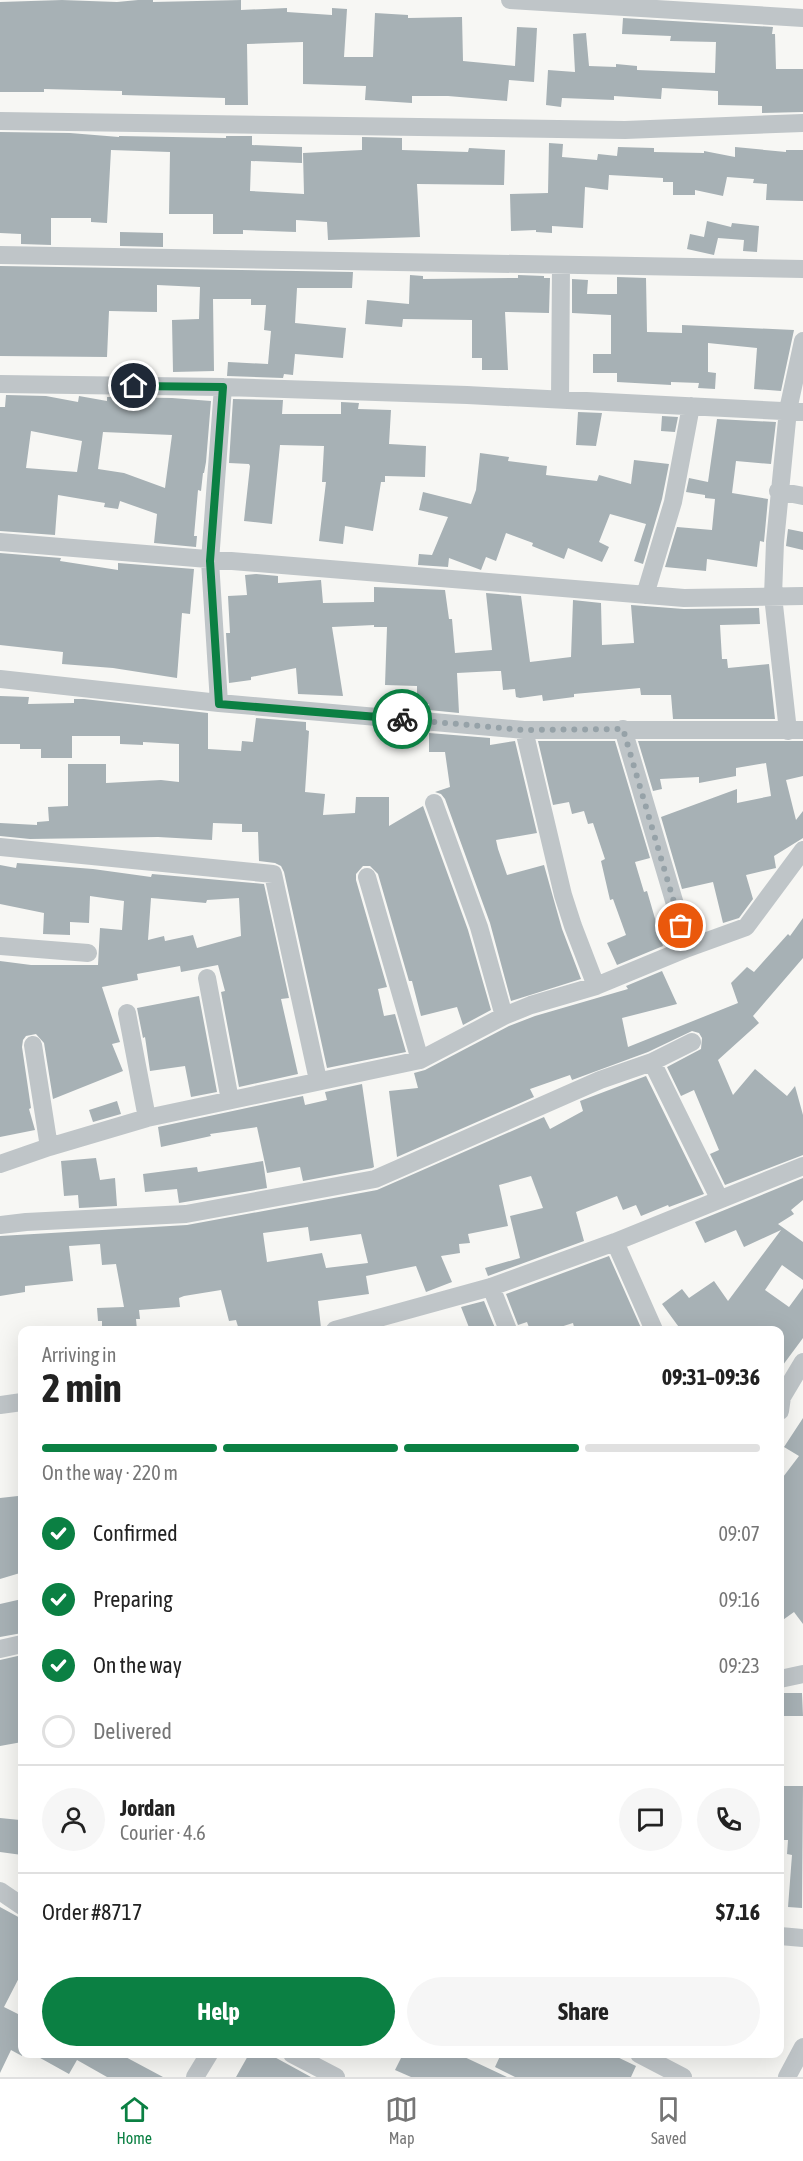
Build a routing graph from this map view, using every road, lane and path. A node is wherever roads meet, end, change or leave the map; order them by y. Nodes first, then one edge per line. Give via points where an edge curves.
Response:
1 (510, 0) edge
2 (803, 18) edge
3 (0, 121) edge
4 (803, 123) edge
5 (0, 255) edge
6 (561, 265) junction
7 (803, 268) edge
8 (803, 341) edge
9 (0, 384) edge
10 (223, 387) junction
11 (560, 400) junction
12 (691, 406) junction
13 (795, 411) edge
14 (778, 491) junction
15 (803, 496) edge
16 (0, 542) edge
17 (210, 561) junction
18 (645, 595) junction
19 (772, 596) junction
20 (803, 596) edge
21 (0, 679) edge
22 (219, 704) junction
23 (623, 729) junction
24 (524, 730) junction
25 (795, 731) edge
26 (434, 803) dead end
27 (0, 847) edge
28 (803, 850) edge
29 (367, 877) dead end
30 (0, 946) edge
31 (688, 948) junction
32 (88, 952) dead end
33 (207, 978) dead end
34 (596, 986) junction
35 (127, 1013) dead end
36 (504, 1016) junction
37 (692, 1042) dead end
38 (33, 1045) dead end
39 (420, 1060) junction
40 (652, 1062) junction
41 (318, 1080) junction
42 (230, 1100) junction
43 (147, 1118) junction
44 (49, 1147) junction
45 (0, 1164) edge
46 (803, 1166) edge
47 (719, 1198) junction
48 (0, 1226) edge
49 (615, 1242) junction
50 (491, 1287) junction
51 (350, 1326) edge
52 (506, 1326) edge
53 (652, 1326) edge
54 (803, 1362) edge
55 (784, 1394) edge
56 (18, 1403) edge
57 (0, 1405) edge
58 (18, 1645) edge
59 (0, 1649) edge
60 (803, 1674) edge
61 (784, 1678) edge
62 (0, 1890) edge
63 (18, 1890) edge
64 (18, 1903) edge
65 (784, 1936) edge
66 (803, 1938) edge
67 (803, 2047) edge
68 (206, 2058) edge
69 (300, 2058) edge
70 (647, 2058) edge
71 (195, 2077) edge
72 (336, 2077) edge
73 (683, 2077) edge
74 (786, 2077) edge

1 - 2 street
3 - 4 street via 625,130
5 - 6 street
6 - 7 street
6 - 11 street
8 - 13 street
9 - 10 street
10 - 11 street
10 - 17 street
11 - 12 street
12 - 13 street
12 - 18 street via 673,501
13 - 14 street
14 - 15 street
14 - 19 street
16 - 17 street
17 - 18 street
17 - 22 street
18 - 19 street
19 - 20 street
19 - 25 street
21 - 22 street
22 - 24 street
23 - 24 street
23 - 25 street
23 - 31 street
24 - 34 street via 563,895
26 - 36 street via 479,927
27 - 41 street via 273,874
28 - 31 street via 746,927
29 - 39 street
30 - 32 street
31 - 34 street
33 - 42 street
34 - 36 street
35 - 43 street
36 - 39 street
37 - 40 street
38 - 44 street
39 - 41 street
40 - 47 street
40 - 48 street via 600,1080 375,1179 186,1214
41 - 42 street
42 - 43 street
43 - 44 street
44 - 45 street
46 - 47 street
47 - 49 street
49 - 50 street
49 - 53 street
50 - 51 street
50 - 52 street
54 - 55 street
56 - 57 street
58 - 59 street
60 - 61 street
62 - 63 street
62 - 64 street
65 - 66 street
67 - 74 street
68 - 71 street
69 - 72 street
70 - 73 street

